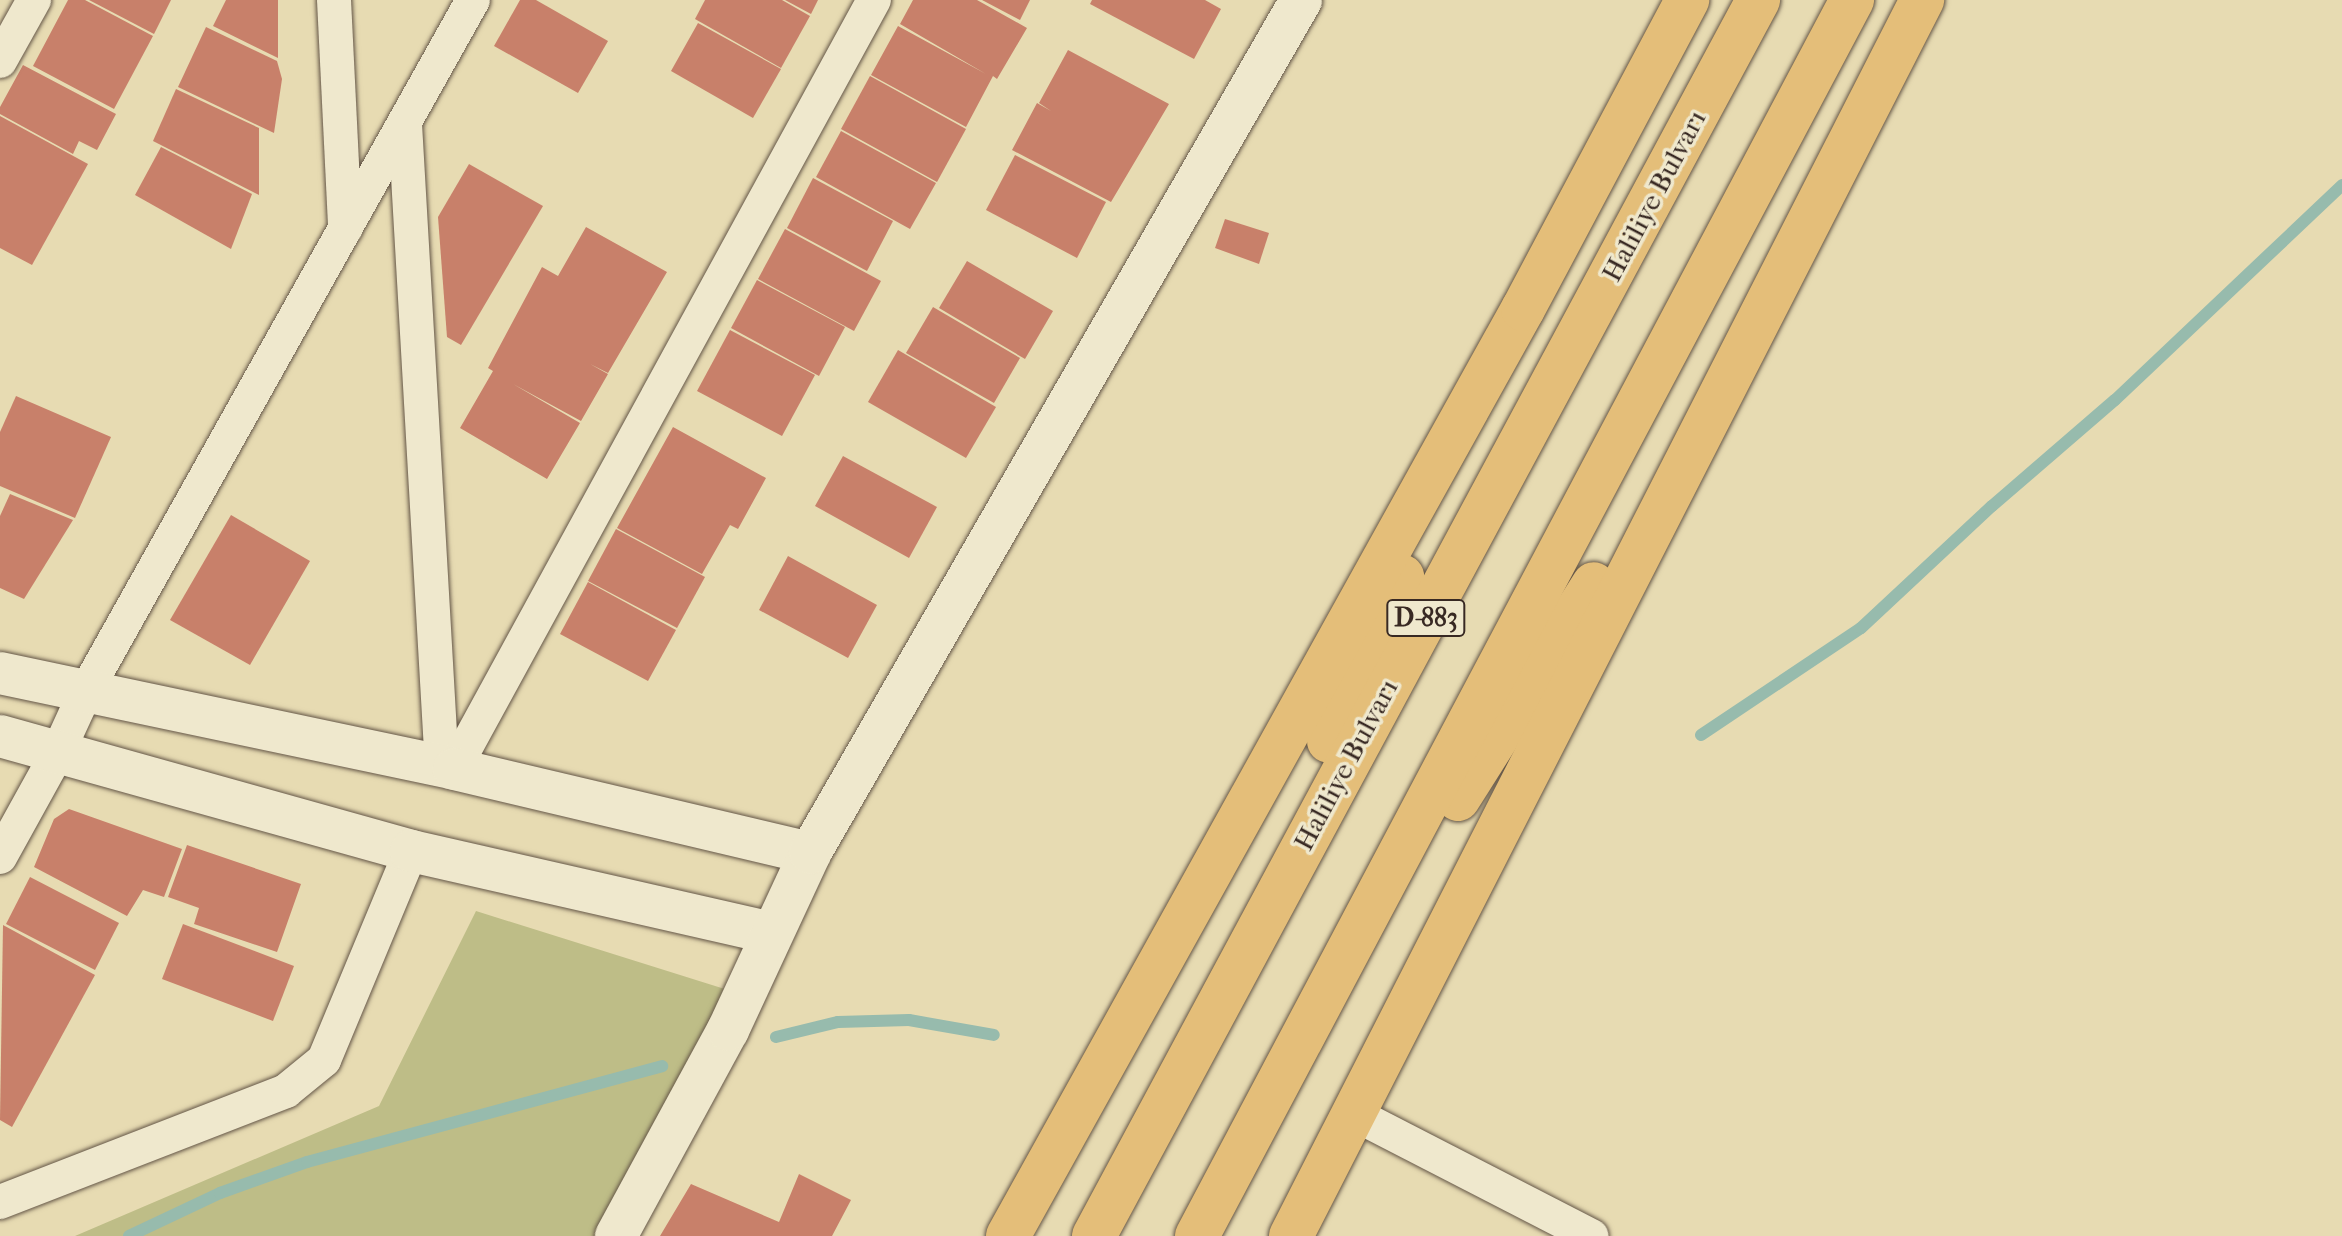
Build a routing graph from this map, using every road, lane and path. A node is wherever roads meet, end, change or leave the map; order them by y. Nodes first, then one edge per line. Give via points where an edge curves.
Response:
1 (34, 0) edge
2 (334, 0) edge
3 (473, 0) edge
4 (874, 0) edge
5 (1301, 0) edge
6 (1687, 0) edge
7 (1758, 0) edge
8 (1852, 0) edge
9 (1922, 0) edge
10 (0, 61) edge
11 (405, 124) junction
12 (345, 229) junction
13 (1523, 309) junction
14 (1736, 361) junction
15 (0, 673) edge
16 (85, 693) junction
17 (0, 736) edge
18 (58, 752) junction
19 (448, 768) junction
20 (411, 851) junction
21 (810, 853) junction
22 (0, 857) edge
23 (771, 933) junction
24 (1186, 1059) junction
25 (1270, 1095) junction
26 (1354, 1114) junction
27 (0, 1202) edge
28 (616, 1236) edge
29 (1008, 1236) edge
30 (1094, 1236) edge
31 (1197, 1236) edge
32 (1291, 1236) edge
33 (1591, 1236) edge

1 - 10 street
2 - 12 street
3 - 11 street
4 - 19 street
5 - 21 street
6 - 13 highway
7 - 24 highway, Haliliye Bulvarı / D-883
8 - 25 highway, D-883
9 - 14 highway
11 - 12 street
11 - 19 street
12 - 16 street
13 - 24 highway
13 - 29 highway
14 - 25 highway
14 - 26 highway
15 - 16 street
16 - 18 street
16 - 19 street
17 - 18 street
18 - 20 street
18 - 22 street
19 - 21 street
20 - 23 street
20 - 27 street via 324,1060 286,1091
21 - 23 street
23 - 28 street via 728,1030
24 - 30 highway, Haliliye Bulvarı / D-883
25 - 31 highway, D-883
26 - 32 highway
26 - 33 street

